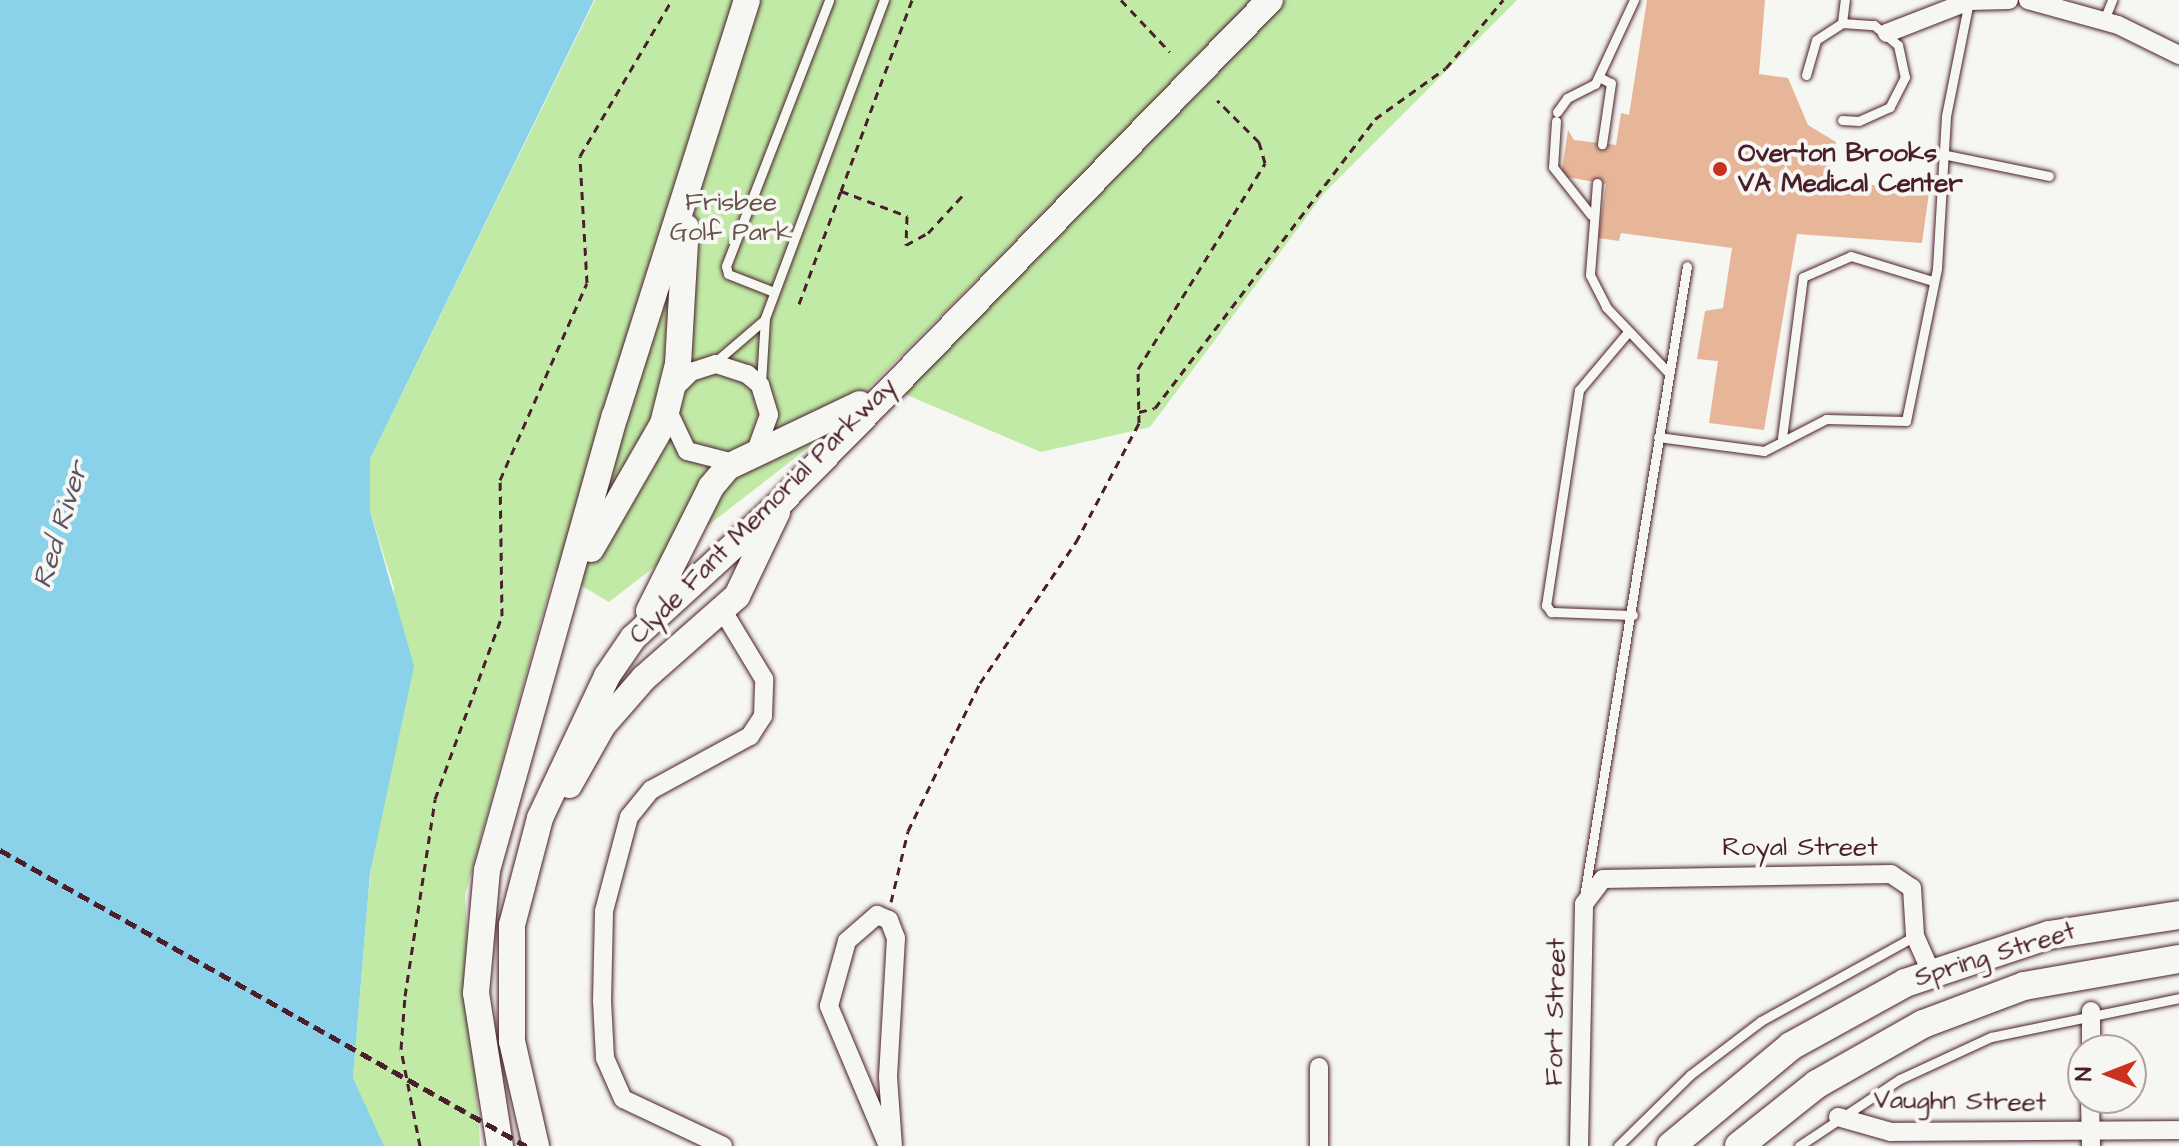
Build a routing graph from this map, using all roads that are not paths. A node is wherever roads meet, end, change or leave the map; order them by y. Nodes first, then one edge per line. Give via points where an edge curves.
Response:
1 (747, 0) edge
2 (829, 0) edge
3 (884, 0) edge
4 (1270, 0) edge
5 (1634, 0) edge
6 (2009, 0) edge
7 (2028, 0) edge
8 (2112, 0) edge
9 (1969, 1) edge
10 (1840, 2) edge
11 (2104, 20) junction
12 (1842, 23) junction
13 (1887, 33) junction
14 (2179, 55) edge
15 (1806, 75) dead end
16 (1599, 77) junction
17 (710, 109) junction
18 (1842, 120) dead end
19 (1602, 144) dead end
20 (1947, 155) junction
21 (2049, 176) dead end
22 (1597, 183) dead end
23 (1592, 217) junction
24 (1687, 266) dead end
25 (1933, 281) junction
26 (774, 292) junction
27 (765, 318) junction
28 (1628, 332) junction
29 (709, 366) junction
30 (1668, 372) junction
31 (888, 387) junction
32 (762, 390) junction
33 (669, 400) junction
34 (1658, 437) junction
35 (1782, 438) junction
36 (745, 456) junction
37 (790, 492) junction
38 (723, 611) junction
39 (1633, 615) junction
40 (633, 638) junction
41 (538, 685) junction
42 (1595, 883) joint
43 (519, 889) junction
44 (1584, 904) junction
45 (2179, 915) edge
46 (1915, 936) junction
47 (2179, 959) edge
48 (1931, 972) junction
49 (2179, 998) edge
50 (2091, 1011) junction
51 (2091, 1034) edge
52 (1319, 1067) dead end
53 (2090, 1114) edge
54 (1838, 1117) junction
55 (2179, 1130) edge
56 (2090, 1138) edge
57 (500, 1146) edge
58 (536, 1146) edge
59 (723, 1146) edge
60 (891, 1146) edge
61 (1319, 1146) edge
62 (1579, 1146) edge
63 (1618, 1146) edge
64 (1671, 1146) edge
65 (1739, 1146) edge
66 (1799, 1146) edge

1 - 17 main road
2 - 26 lane via 726,266 728,274
3 - 26 lane
4 - 31 main road, Clyde Fant Memorial Parkway
5 - 16 lane
6 - 9 street
7 - 11 street
8 - 11 lane
9 - 13 street
9 - 20 lane via 1946,116
10 - 12 lane
11 - 14 street
12 - 13 lane
12 - 15 lane via 1816,40
13 - 18 lane via 1904,60 1900,94 1876,117
16 - 19 lane via 1611,83
16 - 23 lane via 1556,117 1553,167
17 - 33 main road via 680,270
17 - 41 main road
20 - 21 lane
20 - 25 lane
22 - 23 lane
23 - 28 lane via 1590,275
24 - 30 lane
25 - 35 lane via 1906,421 1826,419
25 - 35 lane via 1851,256 1803,277
26 - 27 lane
27 - 29 lane via 738,349
27 - 32 lane
28 - 30 lane
28 - 39 lane via 1579,390 1546,605 1551,612
29 - 32 street via 733,366
29 - 33 street via 691,372
30 - 34 lane
31 - 36 main road via 805,435
31 - 37 main road, Clyde Fant Memorial Parkway
32 - 36 street via 769,415
33 - 36 street via 687,451
33 - 41 main road via 599,531
34 - 35 lane via 1764,451
34 - 39 lane
36 - 40 main road via 711,487
37 - 38 main road
37 - 40 main road, Clyde Fant Memorial Parkway
38 - 43 main road via 644,678 603,725
38 - 59 street via 764,679 763,716 750,736 651,790 629,817 604,911 602,1001 605,1058 623,1099
39 - 44 lane
40 - 43 main road, Clyde Fant Memorial Parkway via 571,744
41 - 57 main road via 487,870 478,933 480,1037
42 - 44 street, Fort Street
42 - 46 street, Royal Street via 1627,875 1891,874 1912,888
43 - 58 main road, Clyde Fant Memorial Parkway via 510,1008
44 - 62 street, Fort Street
45 - 48 main road, Spring Street via 2049,935
46 - 48 street, Royal Street
46 - 63 lane via 1761,1021 1690,1075
47 - 65 main road, Spring Street via 2024,986 1923,1024 1817,1084
48 - 64 main road, Spring Street via 1791,1046
49 - 50 lane
50 - 51 street
50 - 54 lane via 1960,1050
52 - 61 street
53 - 56 street
54 - 56 street, Vaughn Street via 1891,1132
54 - 66 lane
55 - 56 street, Vaughn Street
60 - 60 street via 829,1006 847,941 866,918 889,920 896,938 888,1077

